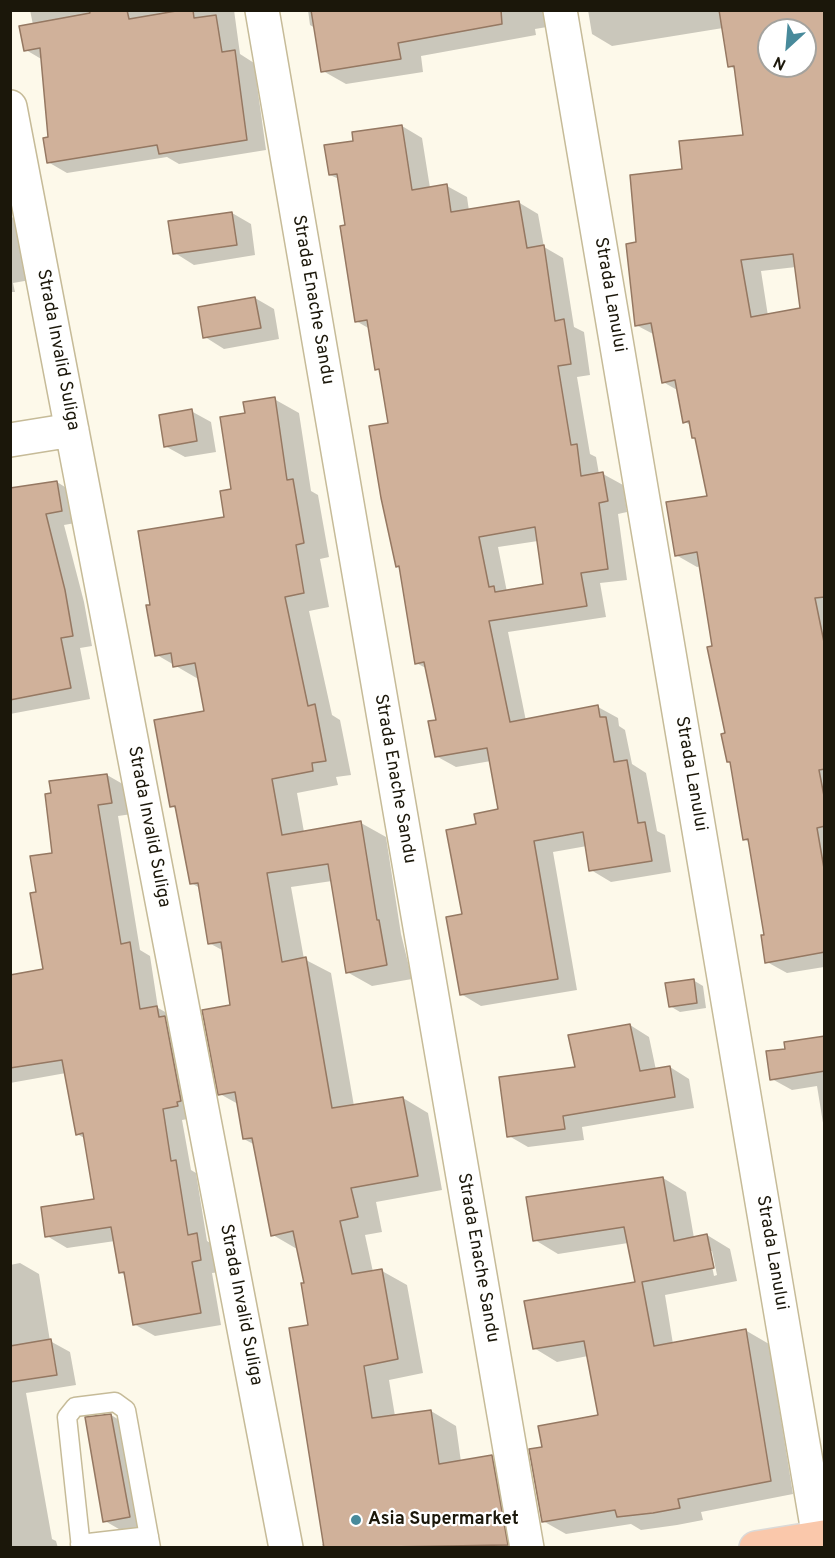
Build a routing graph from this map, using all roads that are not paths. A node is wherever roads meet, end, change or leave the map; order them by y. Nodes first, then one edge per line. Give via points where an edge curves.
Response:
1 (262, 10) edge
2 (560, 10) edge
3 (10, 107) edge
4 (72, 430) junction
5 (10, 440) edge
6 (822, 1537) edge
7 (150, 1542) edge
8 (80, 1546) edge
9 (286, 1548) edge
10 (527, 1548) edge
11 (756, 1548) edge

1 - 10 street, Strada Enache Sandu
2 - 6 street, Strada Lanului
3 - 4 street, Strada Invalid Suliga
4 - 5 street
4 - 9 street, Strada Invalid Suliga
6 - 11 main road
7 - 8 lane
7 - 8 lane via 126,1410 115,1402 75,1407 67,1417

